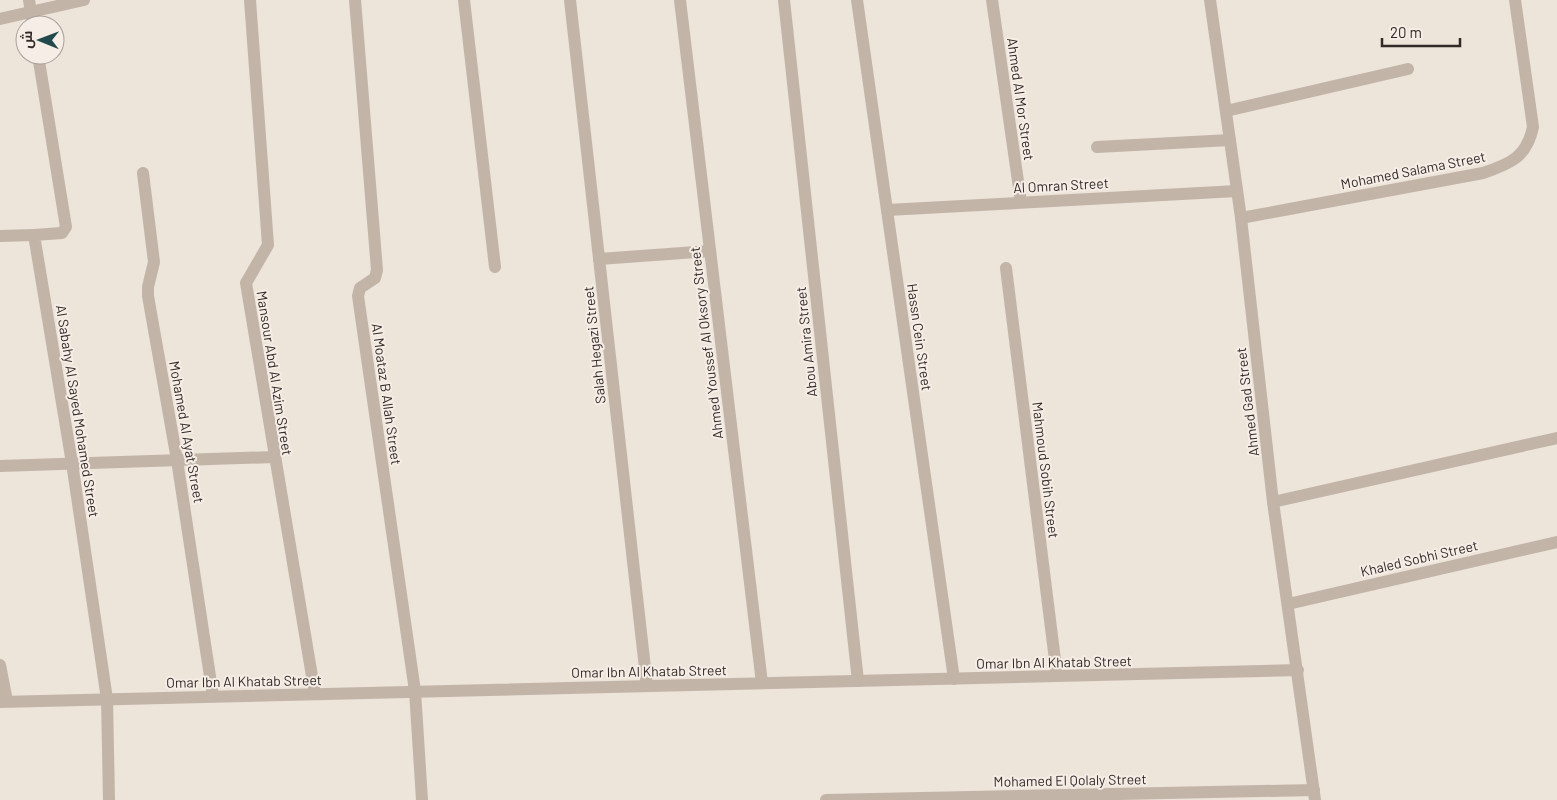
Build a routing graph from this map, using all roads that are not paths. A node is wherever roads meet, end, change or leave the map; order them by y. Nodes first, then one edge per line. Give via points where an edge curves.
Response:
1 (84, 0) edge
2 (250, 0) edge
3 (355, 0) edge
4 (464, 0) edge
5 (570, 0) edge
6 (680, 0) edge
7 (784, 0) edge
8 (857, 0) edge
9 (992, 0) edge
10 (1212, 0) edge
11 (1515, 0) edge
12 (30, 6) edge
13 (0, 19) edge
14 (40, 65) edge
15 (1408, 69) dead end
16 (1226, 111) junction
17 (1230, 140) junction
18 (1097, 147) dead end
19 (143, 173) dead end
20 (1237, 191) junction
21 (1021, 202) junction
22 (887, 210) junction
23 (1241, 218) junction
24 (34, 235) junction
25 (0, 236) edge
26 (710, 251) junction
27 (599, 259) junction
28 (496, 267) dead end
29 (1006, 268) dead end
30 (1557, 438) edge
31 (274, 456) junction
32 (177, 460) junction
33 (72, 463) junction
34 (0, 466) edge
35 (1273, 502) junction
36 (1557, 542) edge
37 (1288, 604) junction
38 (0, 665) edge
39 (1298, 670) junction
40 (1057, 676) junction
41 (954, 679) junction
42 (858, 681) junction
43 (762, 683) junction
44 (647, 686) junction
45 (416, 691) junction
46 (315, 694) junction
47 (213, 696) junction
48 (107, 699) junction
49 (3, 701) edge
50 (1314, 795) edge
51 (109, 800) edge
52 (422, 800) edge
53 (826, 800) edge

1 - 12 street
2 - 31 street, Mansour Abd Al Azim Street via 268,245 246,283
3 - 45 street, Al Moataz B Allah Street via 377,270 375,278 360,288 358,296
4 - 28 street
5 - 27 street, Salah Hegazi Street
6 - 26 street, Ahmed Youssef Al Oksory Street
7 - 42 street, Abou Amira Street
8 - 22 street, Hassn Cein Street
9 - 21 street, Ahmed Al Mor Street
10 - 16 street, Ahmed Gad Street
11 - 23 street, Mohamed Salama Street via 1532,127 1530,142 1515,159 1483,173
12 - 13 street
14 - 24 street via 66,226 62,233
15 - 16 street
16 - 17 street, Ahmed Gad Street
17 - 18 street
17 - 20 street, Ahmed Gad Street
19 - 32 street, Mohamed Al Ayat Street via 154,262 148,296
20 - 21 street, Al Omran Street
20 - 23 street, Ahmed Gad Street
21 - 22 street, Al Omran Street
22 - 41 street, Hassn Cein Street
23 - 35 street, Ahmed Gad Street
24 - 25 street
24 - 33 street, Al Sabahy Al Sayed Mohamed Street
26 - 27 street
26 - 43 street, Ahmed Youssef Al Oksory Street
27 - 44 street, Salah Hegazi Street
29 - 40 street, Mahmoud Sobih Street
30 - 35 street
31 - 32 street
31 - 46 street, Mansour Abd Al Azim Street
32 - 33 street
32 - 47 street, Mohamed Al Ayat Street
33 - 34 street
33 - 48 street, Al Sabahy Al Sayed Mohamed Street
35 - 37 street, Ahmed Gad Street
36 - 37 street, Khaled Sobhi Street
37 - 39 street, Ahmed Gad Street
38 - 49 street
39 - 40 street, Omar Ibn Al Khatab Street
39 - 50 street, Ahmed Gad Street
40 - 41 street, Omar Ibn Al Khatab Street
41 - 42 street, Omar Ibn Al Khatab Street
42 - 43 street, Omar Ibn Al Khatab Street
43 - 44 street, Omar Ibn Al Khatab Street
44 - 45 street, Omar Ibn Al Khatab Street
45 - 46 street, Omar Ibn Al Khatab Street
45 - 52 street, Al Moataz B Allah Street
46 - 47 street, Omar Ibn Al Khatab Street
47 - 48 street, Omar Ibn Al Khatab Street
48 - 49 street, Omar Ibn Al Khatab Street
48 - 51 street, Al Sabahy Al Sayed Mohamed Street
50 - 53 street, Mohamed El Qolaly Street

